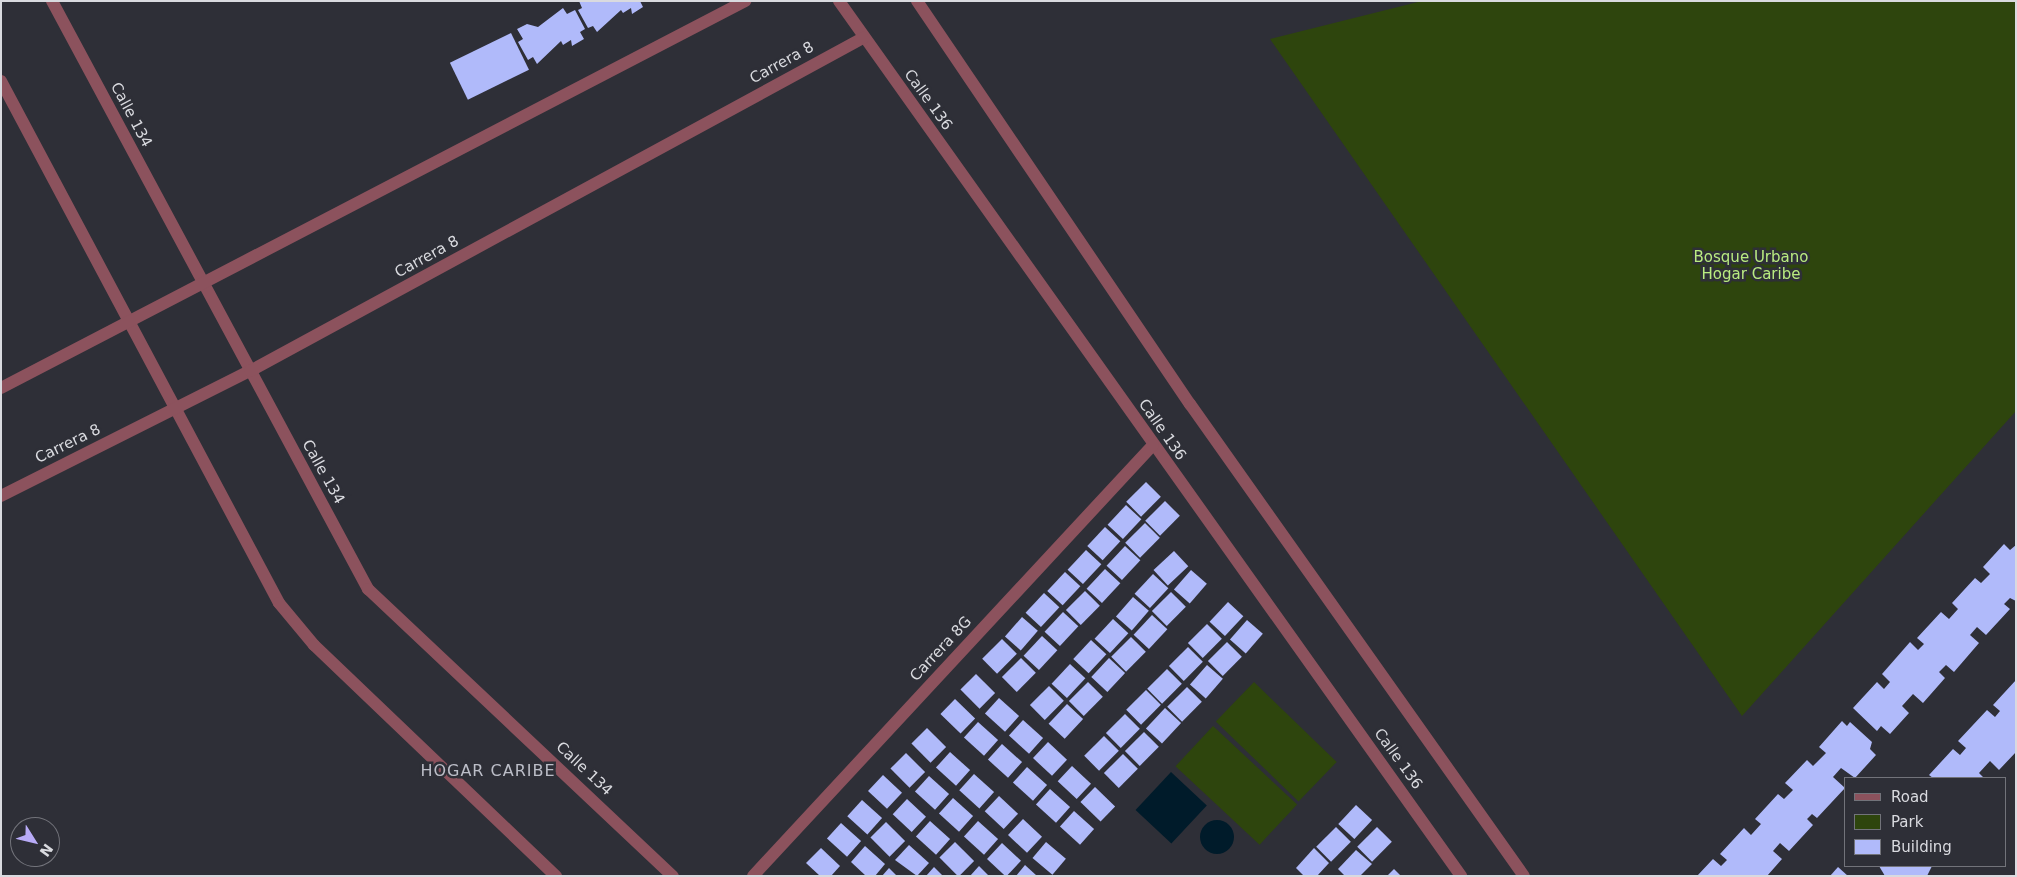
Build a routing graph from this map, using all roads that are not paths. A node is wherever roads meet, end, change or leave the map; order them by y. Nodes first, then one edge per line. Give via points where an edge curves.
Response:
1 (52, 1) edge
2 (745, 1) edge
3 (840, 1) edge
4 (917, 1) edge
5 (863, 38) junction
6 (1, 81) edge
7 (202, 284) junction
8 (129, 322) junction
9 (250, 371) junction
10 (1, 388) edge
11 (176, 409) junction
12 (1153, 445) junction
13 (1, 496) edge
14 (556, 876) edge
15 (673, 876) edge
16 (753, 876) edge
17 (1462, 876) edge
18 (1524, 876) edge

1 - 7 street, Calle 134
2 - 7 street
3 - 5 street, Calle 136
4 - 18 street via 1190,404
5 - 9 street, Carrera 8
5 - 12 street, Calle 136
6 - 8 street
7 - 8 street
7 - 9 street, Calle 134
8 - 10 street
8 - 11 street
9 - 11 street, Carrera 8
9 - 15 street, Calle 134 via 368,589
11 - 13 street, Carrera 8
11 - 14 street via 279,603 314,645
12 - 16 street, Carrera 8G
12 - 17 street, Calle 136

